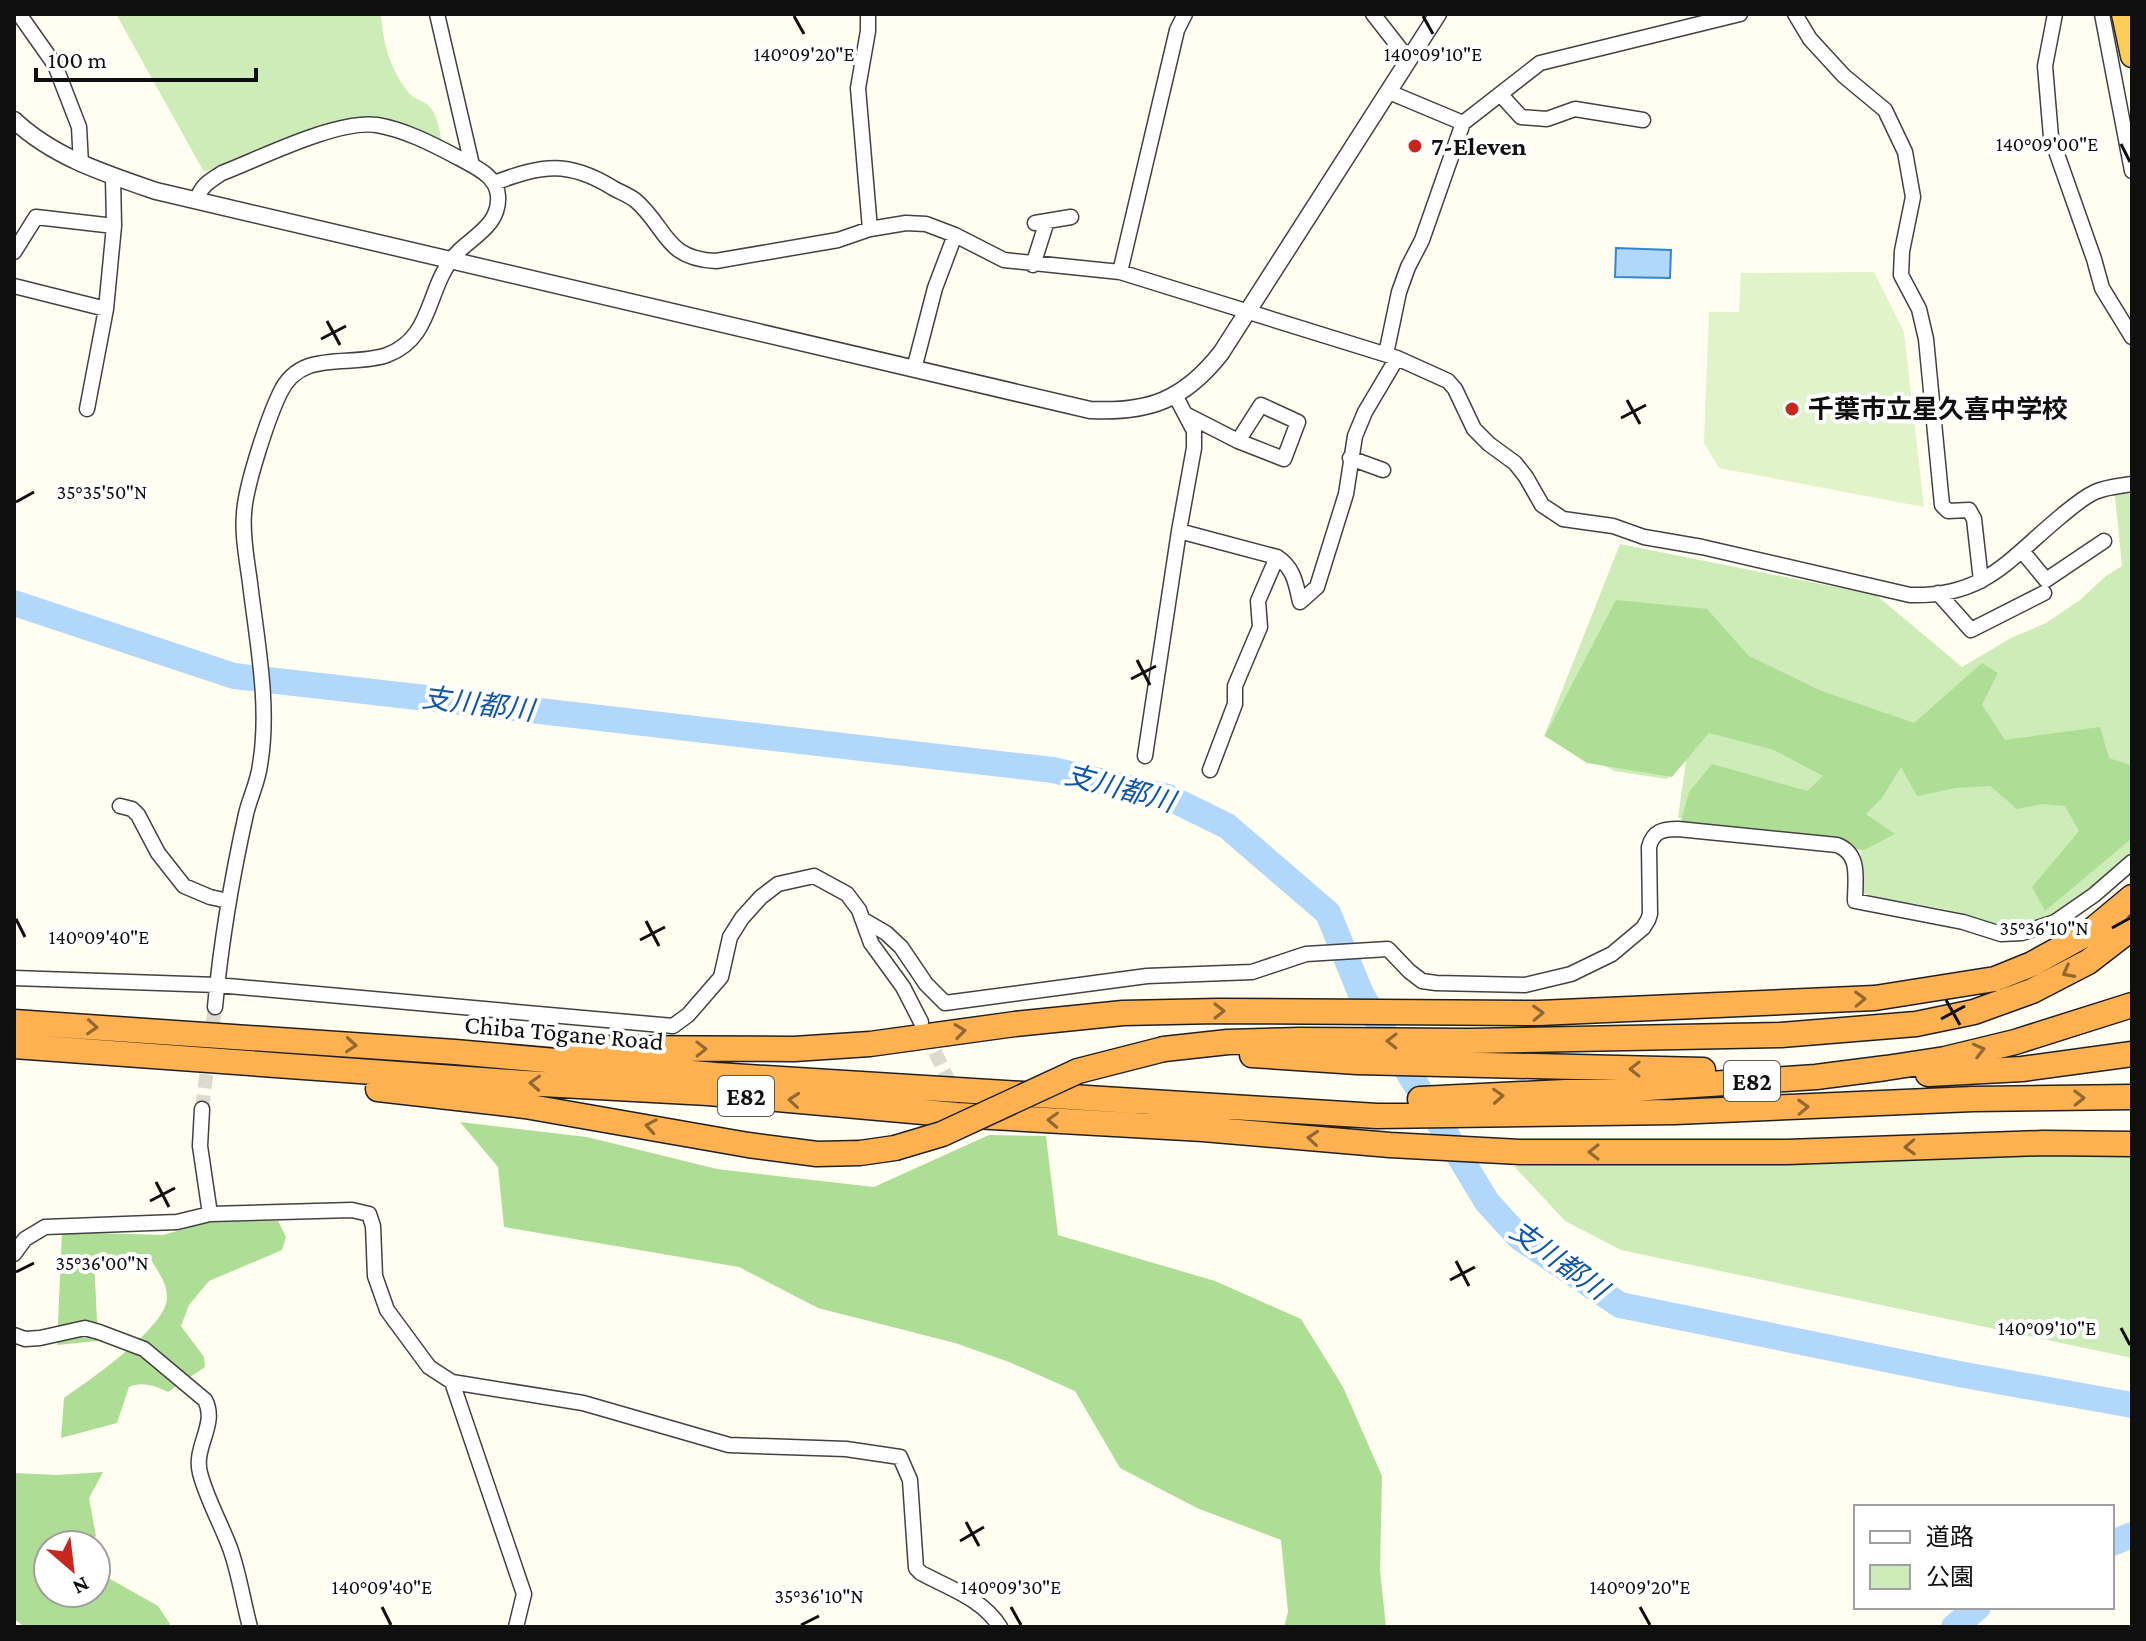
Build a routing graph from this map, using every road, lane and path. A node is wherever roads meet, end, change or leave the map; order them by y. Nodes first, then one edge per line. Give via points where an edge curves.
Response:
1 (19, 14) edge
2 (437, 14) edge
3 (868, 14) edge
4 (1185, 14) edge
5 (1373, 14) edge
6 (1438, 14) edge
7 (1740, 14) edge
8 (1795, 14) edge
9 (2055, 14) edge
10 (2102, 14) edge
11 (2123, 14) edge
12 (2132, 56) edge
13 (1409, 60) junction
14 (1389, 92) junction
15 (1501, 95) junction
16 (14, 120) edge
17 (1643, 120) dead end
18 (1463, 123) junction
19 (81, 164) junction
20 (472, 165) junction
21 (2132, 171) edge
22 (113, 177) junction
23 (494, 183) junction
24 (197, 200) junction
25 (1071, 217) dead end
26 (114, 226) junction
27 (870, 229) junction
28 (955, 235) junction
29 (14, 252) edge
30 (452, 259) junction
31 (1033, 265) junction
32 (1120, 272) junction
33 (14, 286) edge
34 (106, 309) junction
35 (1247, 312) junction
36 (2132, 337) edge
37 (1392, 356) junction
38 (914, 369) junction
39 (1175, 395) junction
40 (87, 409) dead end
41 (1187, 415) junction
42 (1238, 441) dead end
43 (1350, 458) junction
44 (1383, 470) dead end
45 (2132, 484) edge
46 (1179, 531) junction
47 (2104, 541) dead end
48 (2022, 551) junction
49 (1277, 557) junction
50 (1981, 581) junction
51 (1938, 593) junction
52 (2044, 593) dead end
53 (1145, 756) dead end
54 (1210, 770) dead end
55 (120, 806) dead end
56 (2132, 862) edge
57 (2132, 897) edge
58 (228, 901) junction
59 (862, 919) junction
60 (2132, 928) edge
61 (14, 978) edge
62 (217, 985) junction
63 (2132, 1005) edge
64 (215, 1007) tunnel mouth
65 (14, 1022) edge
66 (921, 1022) tunnel mouth
67 (14, 1046) edge
68 (1164, 1049) junction
69 (455, 1052) junction
70 (102, 1054) junction
71 (2132, 1054) edge
72 (2132, 1097) edge
73 (1370, 1108) junction
74 (202, 1109) tunnel mouth
75 (2132, 1144) edge
76 (210, 1214) junction
77 (14, 1254) edge
78 (14, 1335) edge
79 (452, 1382) junction
80 (250, 1627) edge
81 (516, 1627) edge
82 (1000, 1627) edge

1 - 19 street via 55,65 79,127
2 - 20 street
3 - 27 street via 858,88
4 - 32 street
5 - 13 street
6 - 13 street
7 - 15 street via 1552,59 1528,71
8 - 50 street via 1835,67 1885,110 1905,152 1913,197 1901,275 1919,309 1926,339 1942,505 1948,511 1969,510 1974,519
9 - 36 street via 2045,66 2051,137 2102,288
10 - 21 street
11 - 12 highway
13 - 14 street
14 - 18 street
14 - 35 street
15 - 17 street via 1521,117 1547,119 1575,109
15 - 18 street
16 - 19 street
18 - 37 street via 1399,292
19 - 22 street
20 - 23 street
20 - 24 street via 401,131 350,126 222,173 206,183
22 - 24 street
22 - 26 street
23 - 27 street via 525,171 580,171 636,201 675,247 701,260 838,240
23 - 30 street via 494,215
24 - 30 street
25 - 31 street via 1041,222
26 - 29 street via 36,217
26 - 34 street
27 - 28 street via 926,224
28 - 31 street via 1004,260
28 - 38 street
30 - 38 street
30 - 58 street via 440,274 417,336 402,348 384,356 304,367 280,392 244,514 263,705 260,766
31 - 32 street
32 - 35 street
33 - 34 street
34 - 40 street
35 - 37 street
35 - 39 street via 1209,368
37 - 43 street
37 - 51 street via 1448,381 1474,429 1515,463 1542,505 1563,519 1910,595
38 - 39 street via 1090,410 1138,409
39 - 41 street
41 - 42 street
41 - 46 street via 1194,448
43 - 44 street
43 - 49 street via 1346,494 1317,587 1300,602 1294,575
45 - 48 street via 2098,490
46 - 49 street
46 - 53 street
47 - 48 street via 2046,580
48 - 50 street
49 - 54 street via 1258,601 1260,627 1235,686 1235,704
50 - 51 street
51 - 52 street via 1971,630
55 - 58 street via 138,815 184,886
56 - 59 street via 2055,922 2001,934 1855,901 1855,860 1837,845 1670,829 1656,834 1649,847 1648,920 1643,928 1594,964 1525,985 1422,981 1388,949 1306,954 1252,972 1147,976 945,1003 901,947
69 -> 57 highway via 531,1047 794,1049 1123,1013 1460,1014 1875,998 1995,979 2090,932
58 - 62 street
59 - 62 street via 847,894 814,876 778,884 730,937 721,977 681,1022 666,1027
59 - 66 street via 871,943
60 -> 68 highway via 2088,962 2001,1004 1916,1024 1781,1035 1300,1040
61 - 62 street
62 - 64 street
73 -> 63 highway, E82 via 1886,1068 2015,1042
65 -> 69 highway, Chiba Tōgane Road / E82
67 - 70 highway, E82
68 -> 70 highway, E82, bridge via 1078,1071 942,1134 895,1148 817,1154 525,1106 192,1073
71 -> 68 highway, E82 via 2022,1069 1923,1074 1357,1062
69 - 73 highway, Chiba Tōgane Road / E82 via 716,1075 1110,1099 1148,1093
75 -> 70 highway, E82 via 1520,1152
73 -> 72 highway, E82 via 1501,1116
74 - 76 street via 200,1146
76 - 77 street via 177,1222 45,1227 25,1239
76 - 79 street via 369,1214 375,1276 387,1310 429,1367
78 - 80 street via 40,1338 85,1328 99,1332 144,1349 205,1400 210,1417 199,1472 232,1552
79 - 81 street via 524,1594
79 - 82 street via 583,1403 729,1445 846,1449 900,1457 910,1480 916,1568 976,1601

